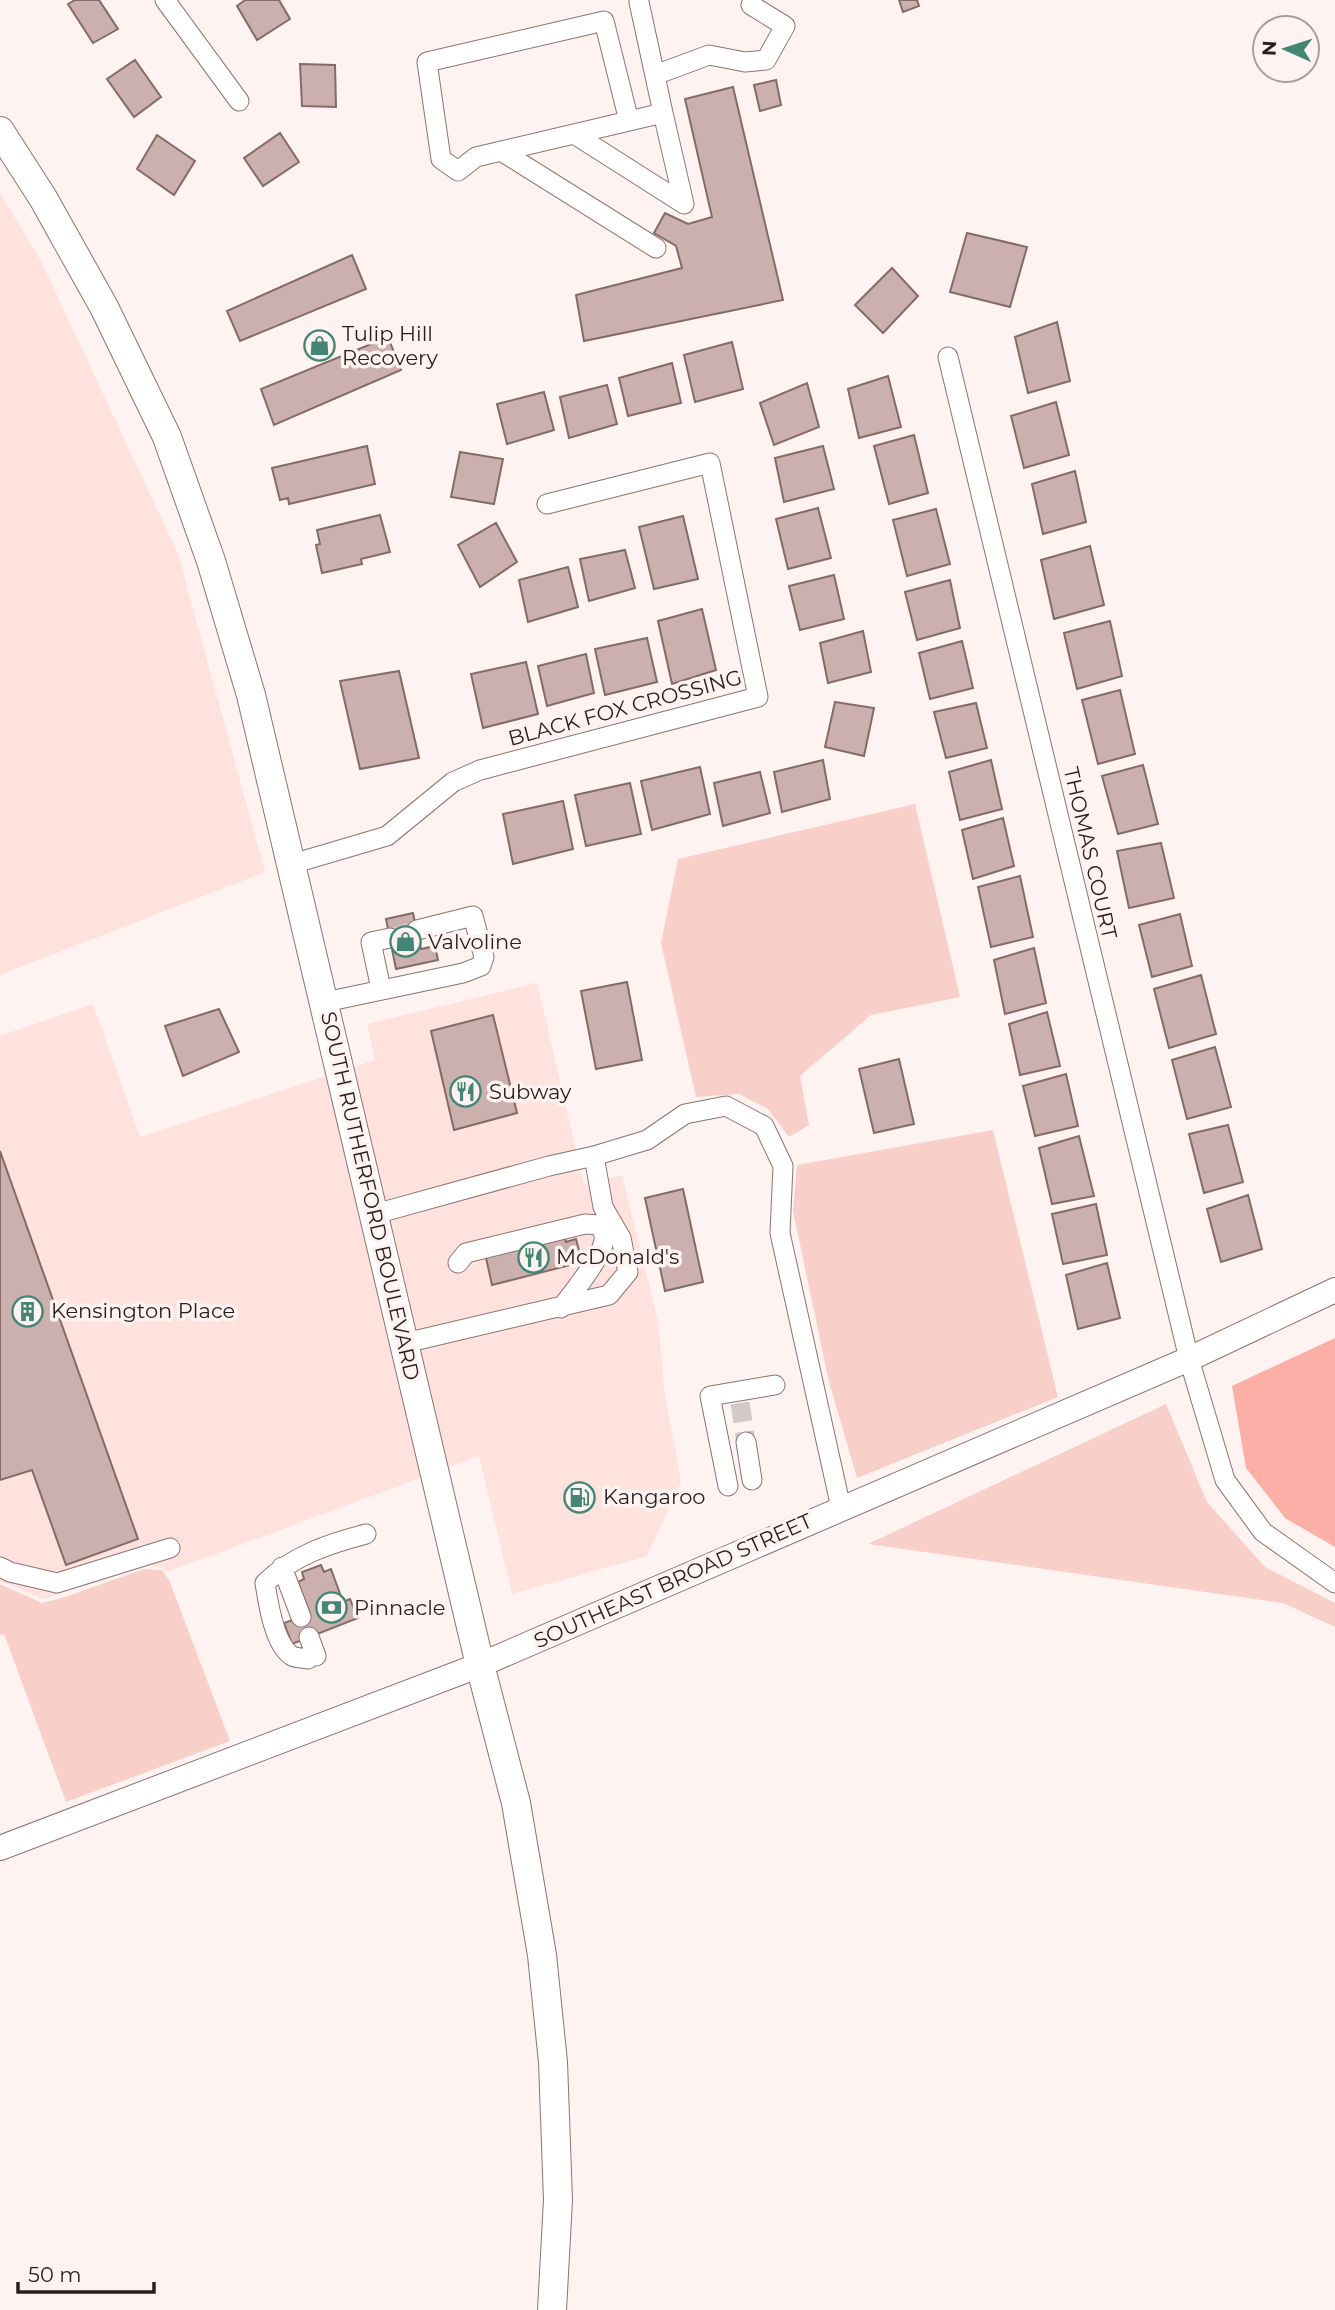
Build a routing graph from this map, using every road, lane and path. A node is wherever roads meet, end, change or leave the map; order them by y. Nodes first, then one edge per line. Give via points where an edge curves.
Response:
1 (165, 0) edge
2 (639, 2) dead end
3 (751, 5) dead end
4 (655, 75) junction
5 (239, 101) dead end
6 (663, 113) junction
7 (629, 121) junction
8 (0, 131) edge
9 (574, 134) junction
10 (501, 151) junction
11 (656, 248) dead end
12 (948, 357) dead end
13 (547, 504) dead end
14 (292, 864) junction
15 (417, 930) tunnel mouth
16 (390, 938) tunnel mouth
17 (381, 989) junction
18 (325, 1002) junction
19 (594, 1156) junction
20 (375, 1214) junction
21 (458, 1263) dead end
22 (1335, 1290) edge
23 (566, 1306) junction
24 (405, 1343) junction
25 (1189, 1359) junction
26 (775, 1385) dead end
27 (746, 1442) tunnel mouth
28 (752, 1480) dead end
29 (728, 1486) dead end
30 (841, 1508) junction
31 (366, 1534) dead end
32 (170, 1548) dead end
33 (0, 1567) edge
34 (282, 1567) junction
35 (1335, 1583) edge
36 (301, 1617) dead end
37 (309, 1637) dead end
38 (480, 1665) junction
39 (0, 1849) edge
40 (552, 2310) edge

1 - 5 street
2 - 4 street
3 - 4 street via 785,26 766,60 745,62 709,55
4 - 6 street
6 - 7 street
6 - 9 street via 684,204
7 - 9 street
7 - 10 street via 604,21 426,62 441,159 458,171 476,157
8 - 14 highway, SOUTH RUTHERFORD BOULEVARD via 104,307 167,437 251,695
9 - 10 street
10 - 11 street
12 - 25 street, THOMAS COURT
13 - 14 street, BLACK FOX CROSSING via 709,463 758,697 481,770 453,782 387,836
14 - 18 highway, SOUTH RUTHERFORD BOULEVARD
15 - 17 street via 473,916 484,957 481,966
16 - 17 street via 371,942
17 - 18 street
18 - 20 highway, SOUTH RUTHERFORD BOULEVARD
19 - 20 street
19 - 23 street via 599,1210 621,1238 628,1272 609,1295
19 - 30 street via 647,1140 685,1114 726,1106 764,1126 783,1167 780,1233
20 - 24 highway, SOUTH RUTHERFORD BOULEVARD
21 - 23 street via 466,1253 598,1224 605,1241
22 - 25 main road, SOUTHEAST BROAD STREET
23 - 24 street via 469,1322
24 - 38 highway, SOUTH RUTHERFORD BOULEVARD
25 - 30 main road, SOUTHEAST BROAD STREET
25 - 35 street, THOMAS COURT via 1225,1480 1263,1532
26 - 29 street via 739,1397 710,1396
27 - 28 street
30 - 38 main road, SOUTHEAST BROAD STREET
31 - 34 street via 330,1544
32 - 33 street via 57,1583
34 - 36 street
34 - 37 street via 265,1583 269,1612 282,1646 293,1657 312,1658
38 - 39 main road, SOUTHEAST BROAD STREET
38 - 40 highway, SOUTH RUTHERFORD BOULEVARD via 516,1803 542,1955 553,2062 558,2200

